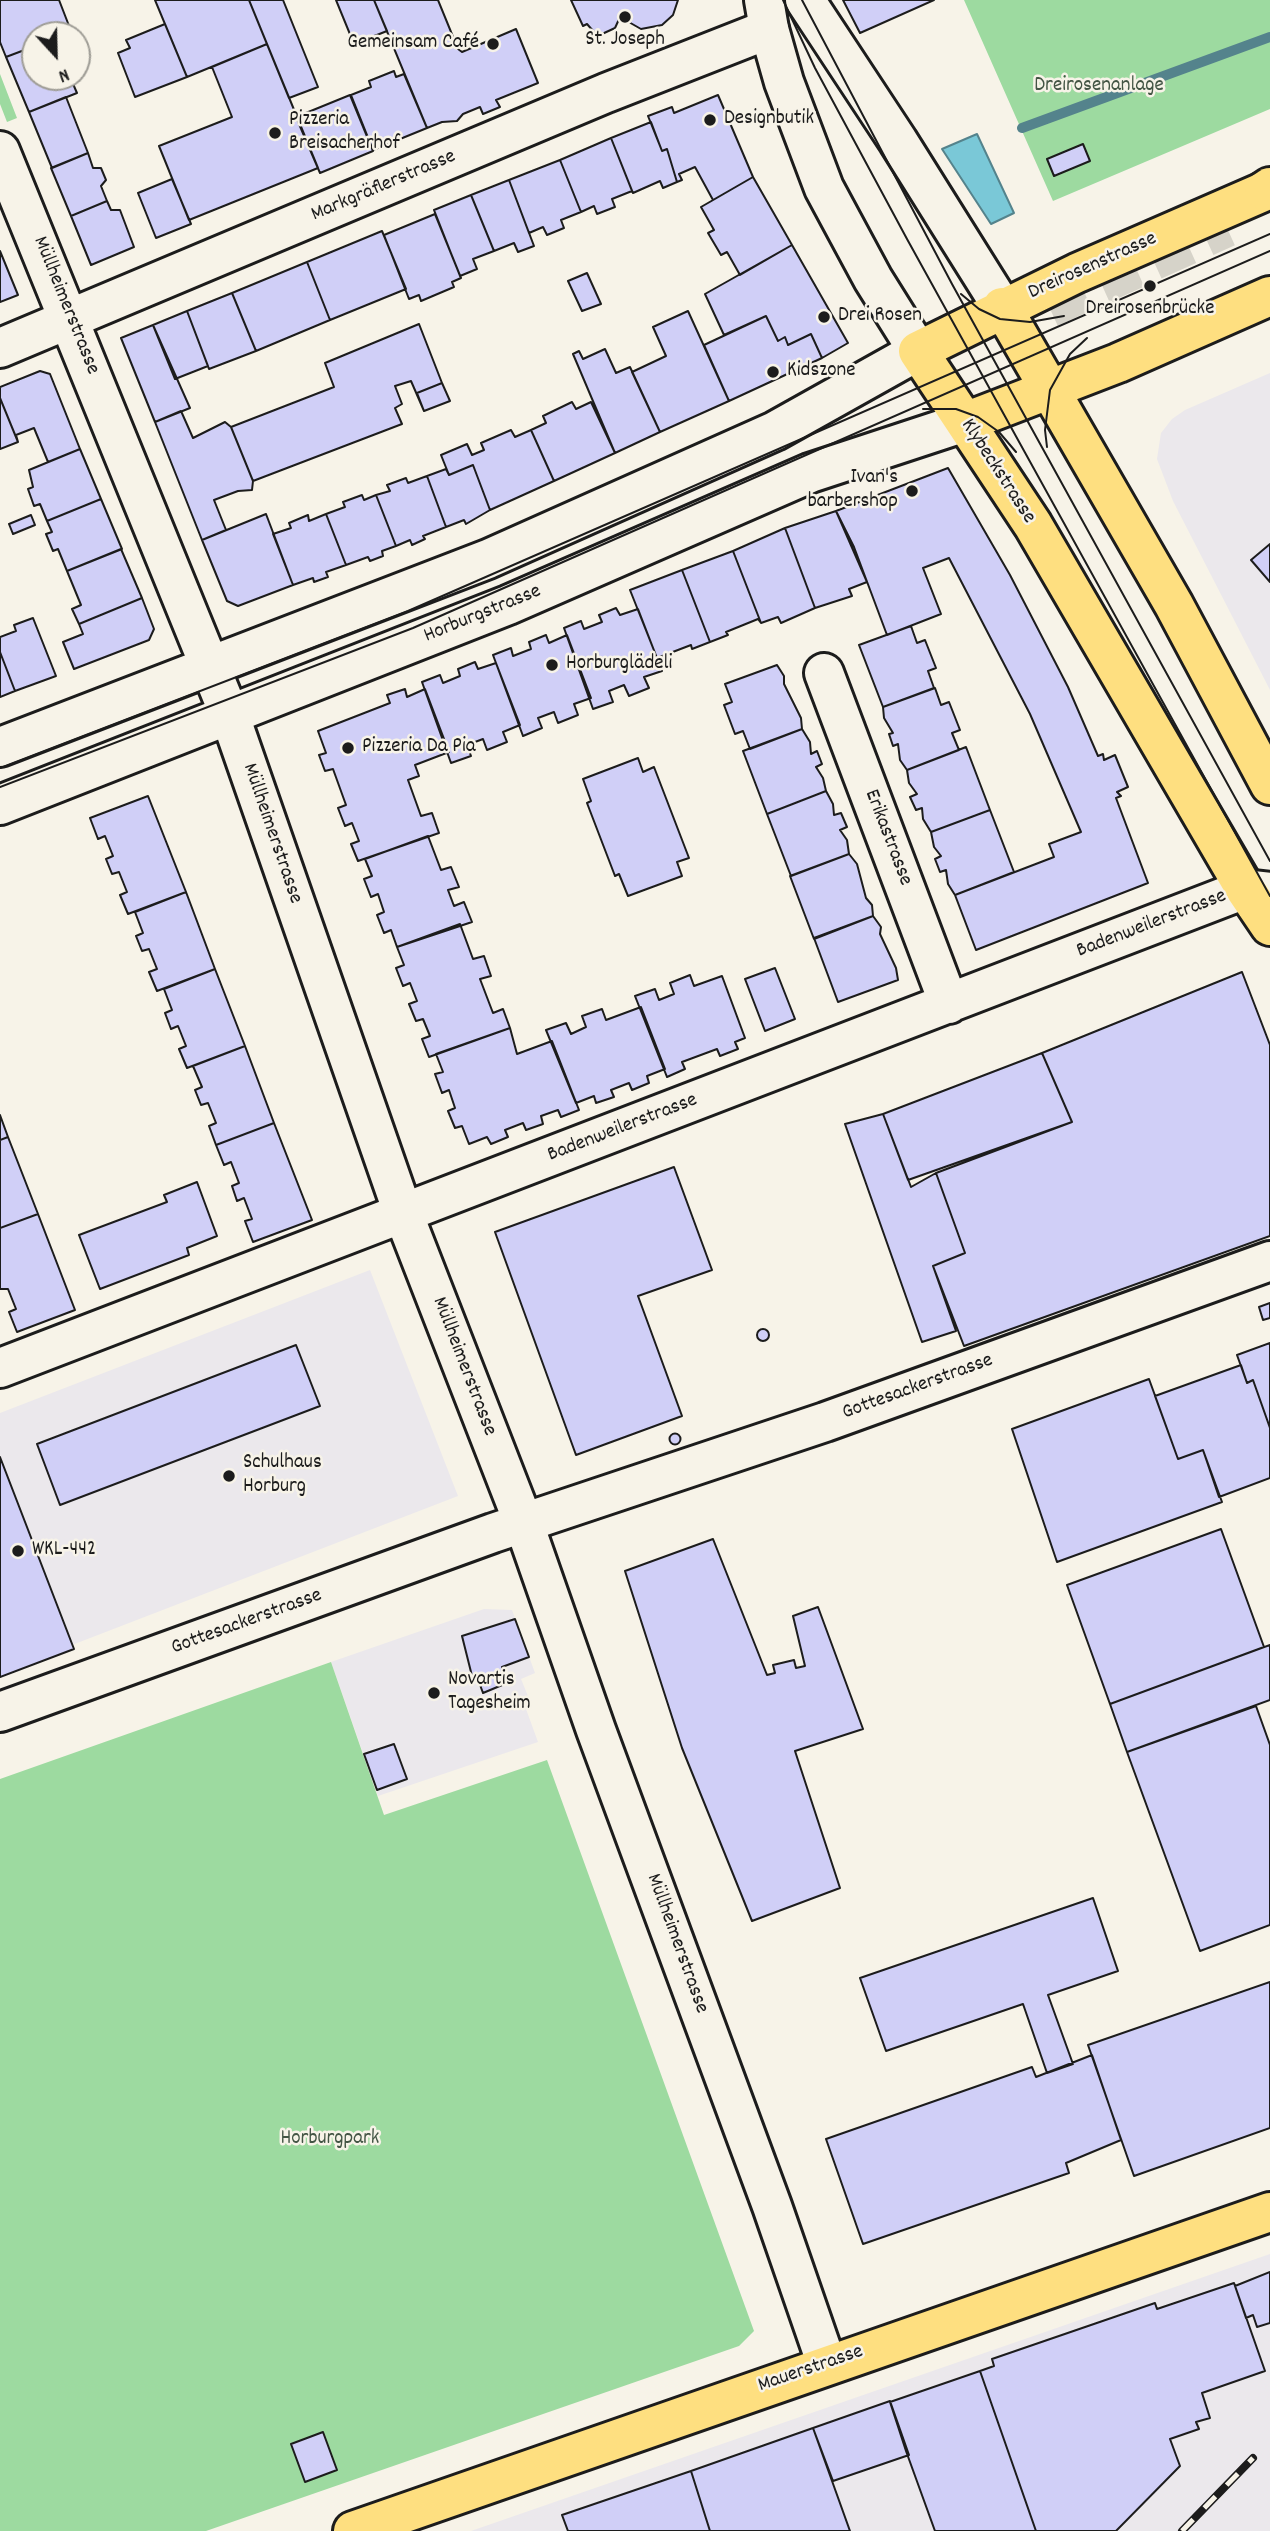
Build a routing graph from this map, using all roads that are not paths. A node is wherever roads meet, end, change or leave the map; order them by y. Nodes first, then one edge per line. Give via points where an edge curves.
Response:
1 (805, 0) edge
2 (766, 15) edge
3 (0, 151) edge
4 (1268, 189) edge
5 (1270, 296) edge
6 (1002, 307) junction
7 (71, 319) junction
8 (0, 348) edge
9 (918, 351) junction
10 (1118, 363) junction
11 (1050, 390) junction
12 (965, 422) junction
13 (1089, 456) junction
14 (211, 666) junction
15 (824, 673) dead end
16 (230, 716) junction
17 (0, 747) edge
18 (1270, 785) edge
19 (0, 806) edge
20 (1257, 891) edge
21 (1270, 926) edge
22 (950, 1004) junction
23 (403, 1213) junction
24 (1270, 1261) edge
25 (0, 1368) edge
26 (509, 1529) junction
27 (0, 1712) edge
28 (1270, 2212) edge
29 (827, 2365) junction
30 (353, 2531) edge

1 - 6 street
2 - 7 street, Markgräflerstrasse via 606,93
2 - 9 street, Klybeckstrasse via 784,82 824,188
3 - 7 street, Müllheimerstrasse
4 - 6 main road, Dreirosenstrasse
5 - 10 main road
6 - 9 main road, Dreirosenstrasse
6 - 11 main road
7 - 8 street, Markgräflerstrasse
7 - 14 street, Müllheimerstrasse
9 - 12 main road, Klybeckstrasse
9 - 14 street via 775,431 488,559
10 - 11 main road
10 - 13 main road via 1093,402
11 - 12 main road
11 - 13 main road
12 - 16 street, Horburgstrasse via 810,473 508,606
12 - 20 main road, Klybeckstrasse
13 - 18 main road
14 - 16 street, Müllheimerstrasse
14 - 17 street
15 - 22 street, Erikastrasse
16 - 19 street, Horburgstrasse
16 - 23 street, Müllheimerstrasse
20 - 21 main road, Klybeckstrasse
20 - 22 street, Badenweilerstrasse
22 - 23 street, Badenweilerstrasse
23 - 25 street, Badenweilerstrasse
23 - 26 street, Müllheimerstrasse
24 - 26 street, Gottesackerstrasse via 825,1422
26 - 27 street, Gottesackerstrasse
26 - 29 street, Müllheimerstrasse via 596,1730
28 - 29 main road, Mauerstrasse
29 - 30 main road, Mauerstrasse

